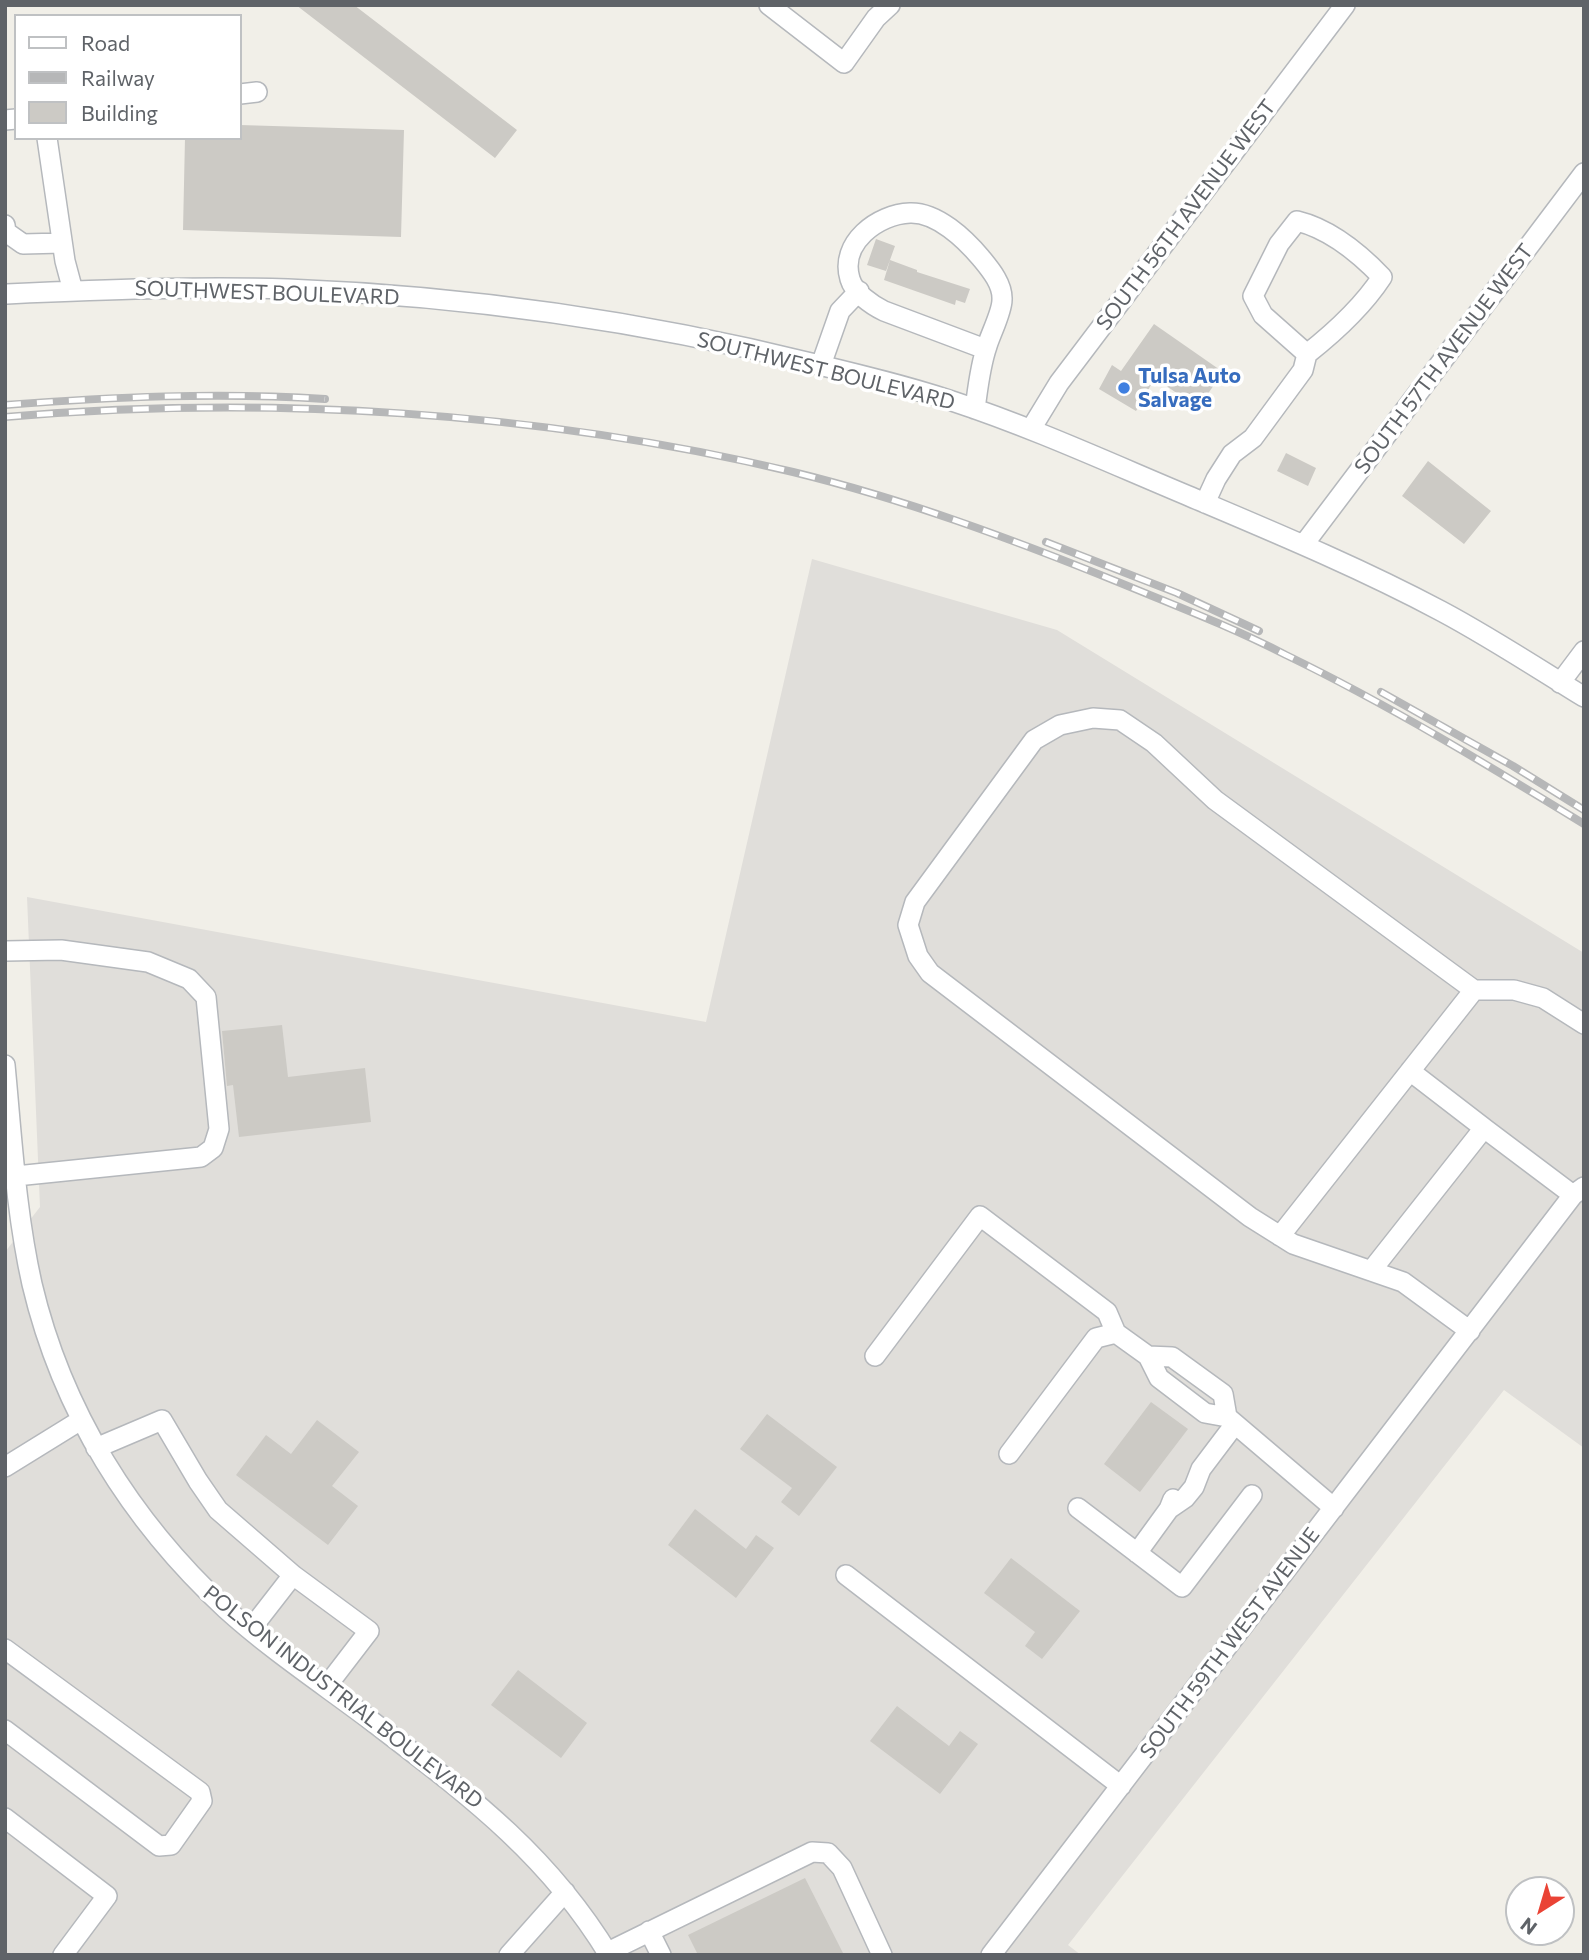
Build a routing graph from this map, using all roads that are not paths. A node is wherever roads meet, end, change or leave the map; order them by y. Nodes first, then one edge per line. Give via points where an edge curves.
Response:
1 (769, 5) edge
2 (890, 5) edge
3 (1345, 5) edge
4 (47, 140) edge
5 (1584, 173) edge
6 (5, 225) edge
7 (62, 243) junction
8 (73, 291) junction
9 (859, 291) junction
10 (5, 294) edge
11 (985, 349) junction
12 (1307, 354) junction
13 (821, 365) junction
14 (975, 409) junction
15 (1031, 429) junction
16 (1205, 503) junction
17 (1304, 544) junction
18 (1584, 651) edge
19 (1560, 682) junction
20 (1584, 698) edge
21 (5, 951) edge
22 (1474, 990) junction
23 (1584, 1024) edge
24 (5, 1065) edge
25 (1410, 1071) junction
26 (1484, 1128) junction
27 (16, 1177) junction
28 (1578, 1191) edge
29 (1280, 1236) junction
30 (1371, 1271) junction
31 (1470, 1331) junction
32 (1116, 1333) junction
33 (875, 1356) dead end
34 (81, 1420) junction
35 (1231, 1420) junction
36 (96, 1448) junction
37 (1009, 1454) dead end
38 (5, 1467) edge
39 (1252, 1495) dead end
40 (1078, 1507) dead end
41 (1334, 1508) junction
42 (1137, 1553) junction
43 (293, 1575) junction
44 (846, 1575) dead end
45 (251, 1629) junction
46 (5, 1649) edge
47 (326, 1687) junction
48 (5, 1730) edge
49 (1121, 1786) junction
50 (5, 1818) edge
51 (565, 1892) junction
52 (649, 1931) junction
53 (609, 1953) edge
54 (63, 1955) edge
55 (509, 1955) edge
56 (661, 1955) edge
57 (882, 1955) edge
58 (991, 1955) edge

1 - 2 street via 845,62
3 - 15 street, SOUTH 56TH AVENUE WEST via 1059,383
4 - 7 street
5 - 17 street, SOUTH 57TH AVENUE WEST
6 - 7 street via 6,232 23,244
7 - 8 street
8 - 10 street, SOUTHWEST BOULEVARD
8 - 13 street, SOUTHWEST BOULEVARD via 288,289 439,299 563,314
9 - 11 street via 884,312
9 - 11 street via 850,280 849,257 863,233 911,213 930,217 973,248 996,276 1003,299
9 - 13 street via 841,311
11 - 14 street
12 - 12 street via 1330,336 1382,277 1317,226 1297,221 1279,244 1253,296 1263,315
12 - 16 street via 1303,370 1253,438 1232,454
13 - 14 street, SOUTHWEST BOULEVARD
14 - 15 street, SOUTHWEST BOULEVARD
15 - 16 street, SOUTHWEST BOULEVARD
16 - 17 street, SOUTHWEST BOULEVARD
17 - 19 street, SOUTHWEST BOULEVARD via 1443,612
18 - 19 street
19 - 20 street, SOUTHWEST BOULEVARD
21 - 27 street via 61,950 148,962 189,979 206,997 219,1129 213,1148 201,1157
22 - 23 street via 1514,990 1543,998
22 - 25 street
22 - 29 street via 1215,800 1154,743 1120,720 1093,718 1060,725 1034,740 915,902 908,925 918,956 930,972
24 - 27 street, POLSON INDUSTRIAL BOULEVARD
25 - 26 street
25 - 29 street
26 - 28 street
26 - 30 street
27 - 34 street, POLSON INDUSTRIAL BOULEVARD via 24,1243 42,1322
28 - 31 street, SOUTH 59TH WEST AVENUE
29 - 30 street
30 - 31 street via 1403,1282
31 - 41 street, SOUTH 59TH WEST AVENUE
32 - 33 street via 1107,1312 980,1216
32 - 35 street via 1149,1356 1171,1357 1196,1373 1223,1394
32 - 37 street via 1096,1338
34 - 36 street, POLSON INDUSTRIAL BOULEVARD
34 - 38 street
35 - 41 street
35 - 42 street via 1201,1469 1188,1475
36 - 43 street via 163,1420 218,1510
36 - 45 street, POLSON INDUSTRIAL BOULEVARD via 138,1513 169,1550
39 - 42 street via 1182,1587
40 - 42 street
41 - 49 street, SOUTH 59TH WEST AVENUE
43 - 45 street
43 - 47 street via 369,1631
44 - 49 street
45 - 47 street, POLSON INDUSTRIAL BOULEVARD
46 - 48 street via 200,1792 202,1801 171,1844 159,1846
47 - 51 street, POLSON INDUSTRIAL BOULEVARD via 497,1819
49 - 58 street, SOUTH 59TH WEST AVENUE
50 - 54 street via 107,1896
51 - 53 street, POLSON INDUSTRIAL BOULEVARD
51 - 55 street
52 - 53 street
52 - 56 street
52 - 57 street via 812,1852 828,1853 842,1868

